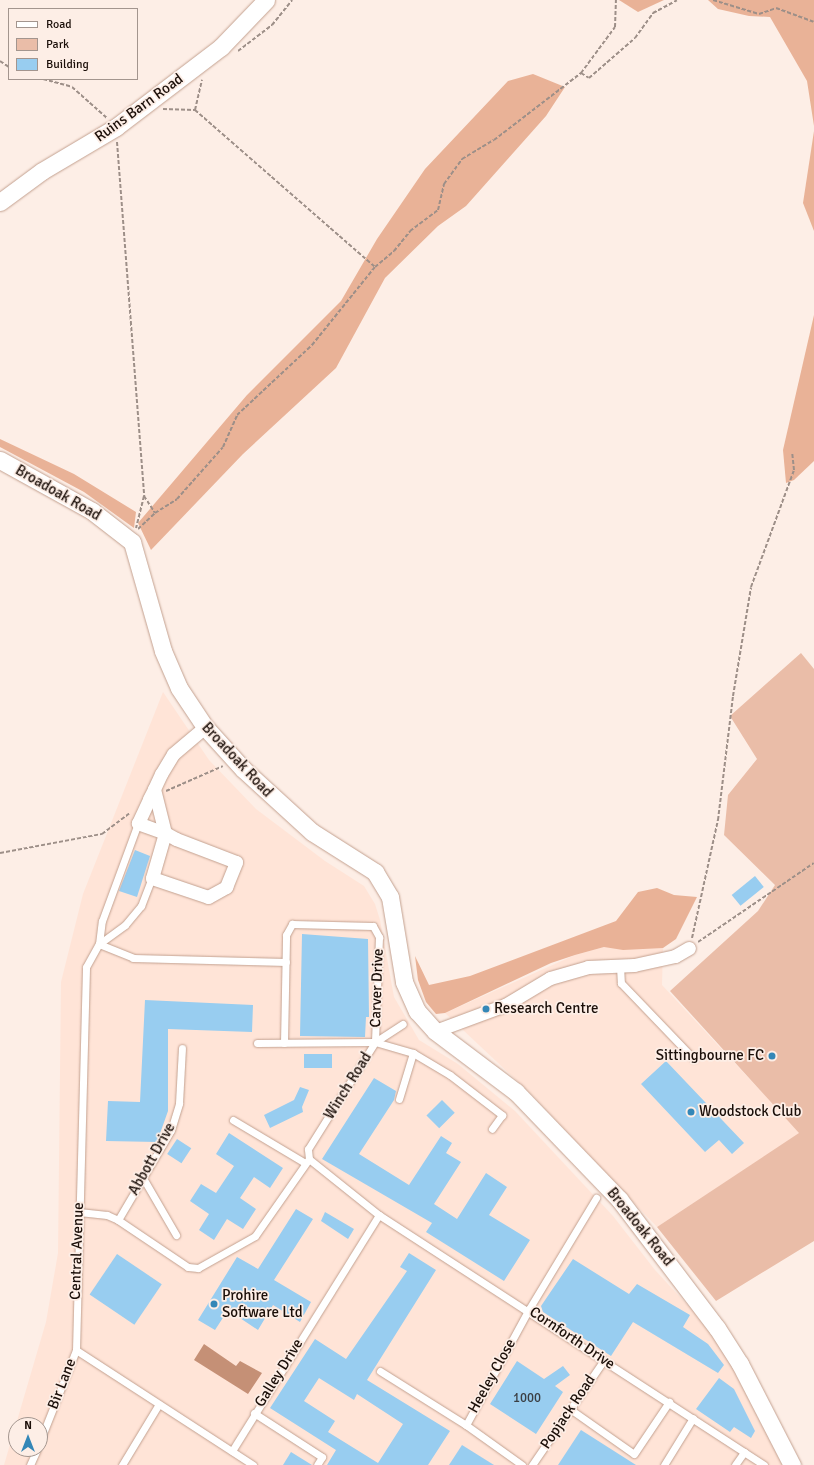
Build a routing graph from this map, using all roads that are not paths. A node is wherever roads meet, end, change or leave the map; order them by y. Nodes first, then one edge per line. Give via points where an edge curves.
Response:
1 (266, 0) edge
2 (0, 202) edge
3 (0, 460) edge
4 (205, 727) junction
5 (154, 792) junction
6 (138, 823) junction
7 (165, 833) junction
8 (152, 878) junction
9 (98, 944) junction
10 (689, 948) road end
11 (286, 962) junction
12 (620, 966) junction
13 (403, 1024) dead end
14 (435, 1031) junction
15 (375, 1042) junction
16 (257, 1043) dead end
17 (284, 1043) junction
18 (182, 1048) dead end
19 (413, 1053) junction
20 (694, 1059) dead end
21 (399, 1100) dead end
22 (233, 1120) dead end
23 (492, 1129) dead end
24 (307, 1161) junction
25 (144, 1178) junction
26 (596, 1198) dead end
27 (79, 1212) junction
28 (379, 1215) junction
29 (118, 1220) junction
30 (176, 1235) dead end
31 (529, 1309) junction
32 (76, 1350) junction
33 (604, 1360) junction
34 (380, 1371) dead end
35 (669, 1402) junction
36 (159, 1404) junction
37 (570, 1409) junction
38 (254, 1413) junction
39 (693, 1418) junction
40 (48, 1421) edge
41 (466, 1425) junction
42 (232, 1451) junction
43 (744, 1452) junction
44 (122, 1465) edge
45 (253, 1465) edge
46 (317, 1465) edge
47 (522, 1465) edge
48 (532, 1465) edge
49 (664, 1465) edge
50 (735, 1465) edge
51 (764, 1465) edge
52 (792, 1465) edge

1 - 2 street, Ruins Barn Road via 221,47 116,127 42,171
3 - 4 street, Broadoak Road via 92,511 132,542 163,651 179,688
4 - 5 street via 173,754
4 - 14 street, Broadoak Road via 235,760 312,832 375,872 385,885 406,988 417,1011
5 - 6 street
5 - 7 street
6 - 7 street
6 - 9 lane via 102,921
7 - 8 street
7 - 8 street via 236,862 226,887 208,897
8 - 9 lane via 141,906 125,925
9 - 11 lane via 133,958
9 - 27 lane, Central Avenue via 86,967
10 - 12 street via 675,956
11 - 15 lane, Carver Drive via 286,936 292,924 373,926 379,937
11 - 17 lane, Carver Drive
12 - 14 street via 588,967 550,978 505,1005
12 - 20 lane via 621,983
13 - 15 lane, Winch Road
14 - 52 street, Broadoak Road via 516,1092 619,1199 717,1328 740,1364
15 - 17 lane, Carver Drive
15 - 19 lane
15 - 24 lane, Winch Road via 308,1149
16 - 17 lane, Carver Drive
18 - 25 lane, Abbott Drive via 179,1104 171,1130
19 - 21 lane
19 - 23 lane via 450,1075 502,1114
22 - 24 lane, Cornforth Drive
24 - 28 lane, Cornforth Drive
24 - 29 lane via 256,1236 198,1268 188,1267
25 - 29 lane, Abbott Drive
25 - 30 lane
26 - 31 lane, Heeley Close
27 - 29 lane via 107,1215
27 - 32 lane, Central Avenue
28 - 31 lane, Cornforth Drive
28 - 38 lane, Galley Drive
31 - 33 lane, Cornforth Drive
31 - 41 lane, Heeley Close
32 - 36 lane
32 - 40 lane, Bir Lane
33 - 35 lane, Cornforth Drive
33 - 37 lane, Popjack Road
34 - 41 lane
35 - 37 lane via 634,1454
35 - 39 lane, Cornforth Drive
36 - 42 lane
36 - 44 lane
37 - 48 lane, Popjack Road
38 - 42 lane, Galley Drive
38 - 46 lane via 322,1457
39 - 43 lane, Cornforth Drive
39 - 49 lane
41 - 47 lane, Heeley Close
42 - 45 lane
43 - 50 lane
43 - 51 lane, Cornforth Drive

